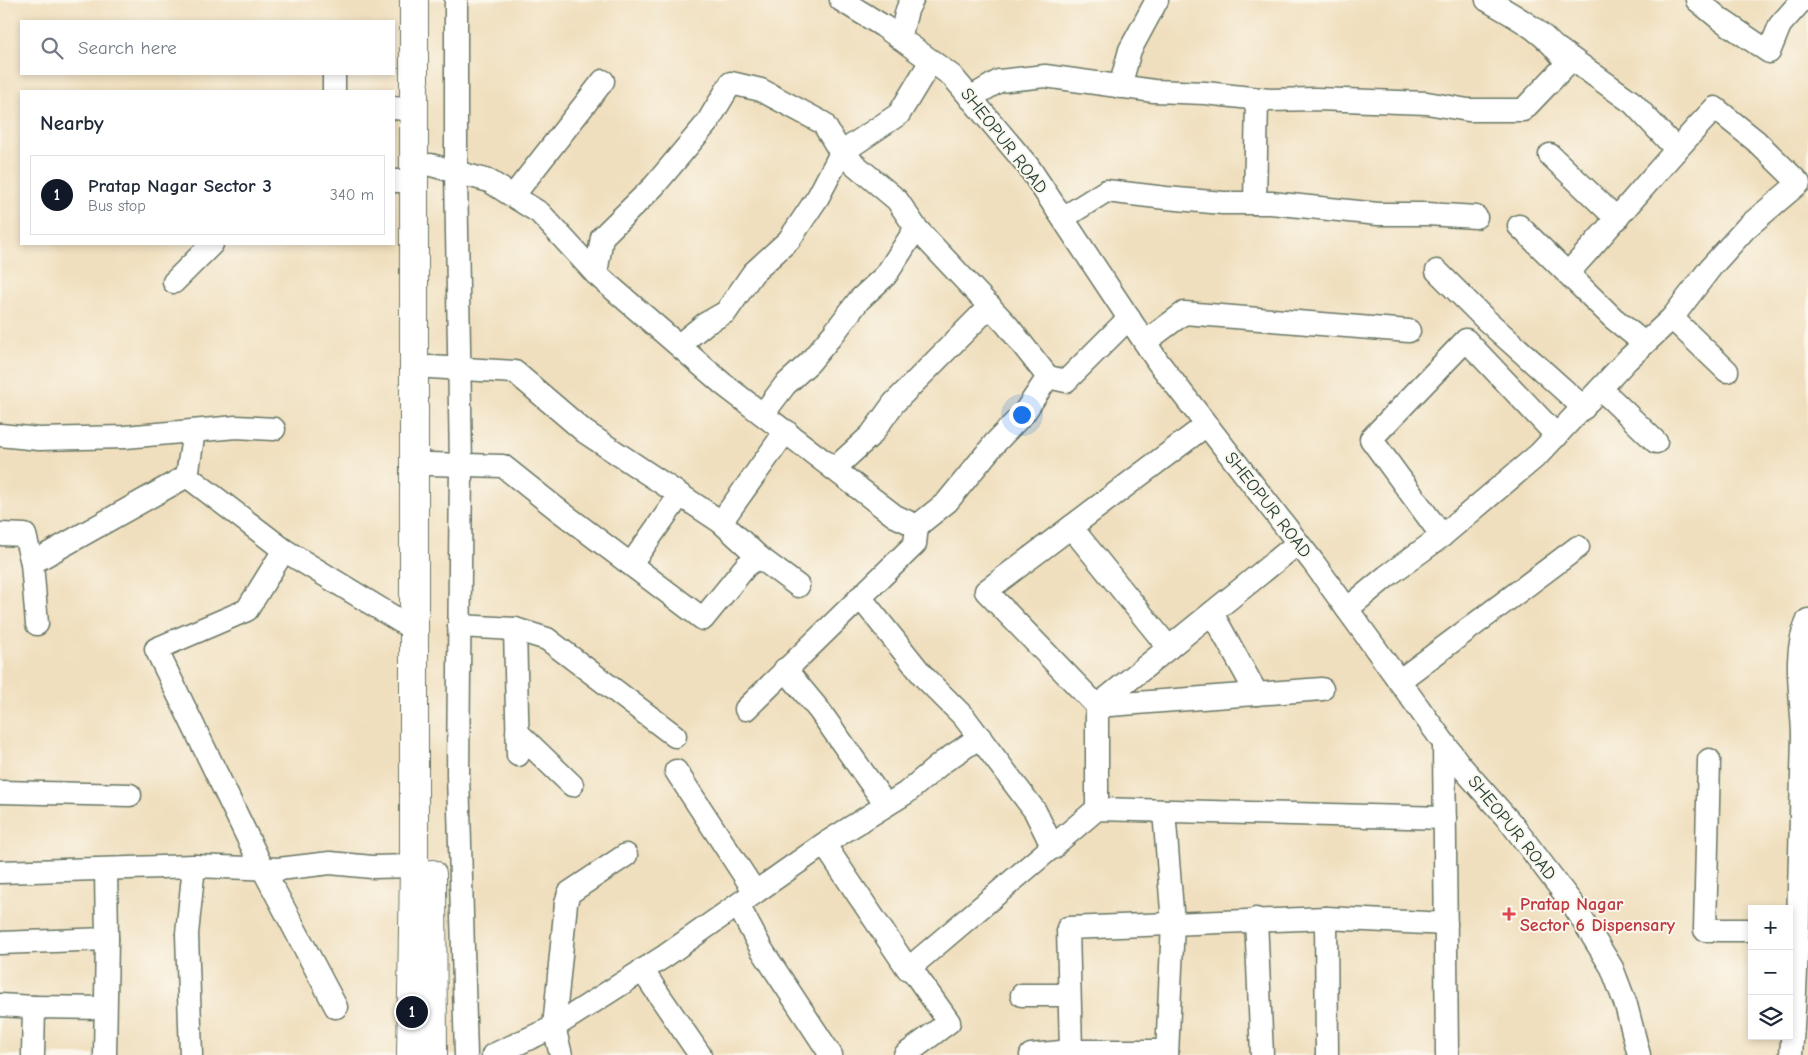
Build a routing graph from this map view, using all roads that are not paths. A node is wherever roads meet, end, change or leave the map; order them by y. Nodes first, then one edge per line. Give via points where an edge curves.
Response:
1 (414, 0) edge
2 (431, 0) edge
3 (456, 0) edge
4 (841, 0) edge
5 (912, 0) edge
6 (1158, 0) edge
7 (1487, 0) edge
8 (1698, 0) edge
9 (1802, 0) edge
10 (900, 38) junction
11 (1557, 48) junction
12 (931, 61) junction
13 (334, 75) edge
14 (603, 81) dead end
15 (1120, 87) junction
16 (334, 90) edge
17 (970, 98) junction
18 (1257, 99) junction
19 (404, 109) edge
20 (1676, 149) junction
21 (841, 153) junction
22 (1550, 155) dead end
23 (424, 175) edge
24 (513, 196) junction
25 (1255, 203) junction
26 (1476, 217) dead end
27 (1063, 218) junction
28 (1618, 219) junction
29 (1519, 226) dead end
30 (916, 228) junction
31 (211, 245) edge
32 (1438, 271) dead end
33 (1568, 273) junction
34 (596, 274) junction
35 (174, 282) dead end
36 (990, 306) junction
37 (1129, 318) junction
38 (1672, 318) junction
39 (1409, 331) dead end
40 (1145, 342) junction
41 (1644, 343) junction
42 (679, 345) junction
43 (430, 367) junction
44 (460, 368) junction
45 (1727, 371) dead end
46 (1048, 377) junction
47 (1601, 388) junction
48 (1584, 408) junction
49 (763, 414) junction
50 (1206, 426) junction
51 (274, 429) dead end
52 (194, 431) junction
53 (786, 431) junction
54 (0, 435) edge
55 (1557, 436) junction
56 (1656, 442) dead end
57 (429, 464) junction
58 (461, 464) junction
59 (834, 469) junction
60 (187, 476) junction
61 (680, 495) junction
62 (722, 522) junction
63 (917, 526) junction
64 (1071, 527) junction
65 (0, 534) edge
66 (1442, 536) junction
67 (1298, 544) junction
68 (1578, 547) dead end
69 (284, 550) junction
70 (759, 557) junction
71 (32, 563) junction
72 (631, 564) junction
73 (798, 586) dead end
74 (860, 597) junction
75 (1347, 609) junction
76 (1212, 613) junction
77 (1808, 620) edge
78 (37, 624) dead end
79 (459, 626) junction
80 (413, 629) junction
81 (515, 629) junction
82 (1169, 648) junction
83 (785, 669) junction
84 (1399, 681) junction
85 (1322, 689) dead end
86 (1257, 694) junction
87 (1098, 706) junction
88 (746, 709) dead end
89 (517, 732) junction
90 (675, 736) dead end
91 (980, 738) junction
92 (1444, 743) junction
93 (518, 755) dead end
94 (1709, 760) dead end
95 (676, 771) dead end
96 (572, 785) dead end
97 (0, 792) edge
98 (130, 795) dead end
99 (886, 805) junction
100 (1097, 809) junction
101 (1164, 811) junction
102 (1444, 818) junction
103 (824, 844) junction
104 (1053, 848) junction
105 (626, 855) dead end
106 (194, 866) junction
107 (414, 866) junction
108 (263, 869) junction
109 (106, 870) junction
110 (0, 872) edge
111 (746, 898) junction
112 (1326, 918) junction
113 (1256, 919) junction
114 (1173, 923) junction
115 (1446, 924) junction
116 (1748, 930) edge
117 (1794, 930) edge
118 (107, 939) junction
119 (0, 943) edge
120 (910, 967) junction
121 (642, 970) junction
122 (1022, 995) dead end
123 (1069, 995) junction
124 (0, 1005) edge
125 (34, 1007) junction
126 (336, 1007) dead end
127 (106, 1008) junction
128 (554, 1027) junction
129 (1797, 1045) edge
130 (1072, 1051) junction
131 (1167, 1053) edge
132 (33, 1055) edge
133 (105, 1055) edge
134 (191, 1055) edge
135 (411, 1055) edge
136 (433, 1055) edge
137 (466, 1055) edge
138 (494, 1055) edge
139 (561, 1055) edge
140 (700, 1055) edge
141 (831, 1055) edge
142 (905, 1055) edge
143 (1031, 1055) edge
144 (1262, 1055) edge
145 (1327, 1055) edge
146 (1447, 1055) edge
147 (1638, 1055) edge

1 - 19 highway
2 - 23 highway
3 - 23 street
4 - 10 street, SHEOPUR ROAD
5 - 10 street
6 - 15 street via 1130,50
7 - 11 street via 1519,18
8 - 9 street via 1769,52 1780,25
10 - 12 street, SHEOPUR ROAD
11 - 18 street via 1566,64 1522,110 1468,110 1427,103
11 - 20 street via 1633,103
12 - 17 street, SHEOPUR ROAD via 952,76
12 - 21 street via 899,114
13 - 16 street
14 - 24 street
15 - 17 street via 1045,76 999,80
15 - 18 street
17 - 27 street, SHEOPUR ROAD via 1028,166
18 - 25 street
19 - 23 highway
20 - 28 street
20 - 38 street via 1715,108 1799,183 1746,228 1710,267
21 - 30 street via 897,200
21 - 34 street via 823,123 761,90 732,84 707,123 654,186 602,238
21 - 42 street via 818,197 789,240 753,273 726,312
22 - 28 street
23 - 24 street via 489,181
23 - 43 highway
23 - 44 street
23 - 80 highway
24 - 34 street via 540,213
25 - 26 street via 1378,214
25 - 27 street via 1106,191
27 - 37 street, SHEOPUR ROAD
28 - 33 street
29 - 33 street
30 - 36 street
30 - 49 street via 886,275 859,300
31 - 35 street
32 - 48 street via 1485,319
33 - 41 street via 1613,318
34 - 42 street
36 - 46 street
36 - 59 street via 894,404 871,436
37 - 40 street, SHEOPUR ROAD
37 - 46 street via 1066,382
38 - 41 street
38 - 45 street
39 - 40 street via 1184,313
40 - 50 street, SHEOPUR ROAD
41 - 47 street
42 - 49 street
43 - 44 street
43 - 57 highway
44 - 58 street
44 - 61 street via 515,372 585,432
46 - 63 street via 1024,413 947,502
47 - 48 street
47 - 56 street
48 - 55 street
49 - 53 street
50 - 64 street
50 - 67 street, SHEOPUR ROAD
51 - 52 street via 236,427
52 - 54 street via 125,438 39,440
52 - 60 street
53 - 59 street
53 - 62 street
55 - 66 street
55 - 66 street via 1466,340 1371,439
57 - 58 street
57 - 136 highway
58 - 72 street via 503,466
58 - 79 street
59 - 63 street via 895,516
60 - 69 street
60 - 71 street
61 - 62 street
61 - 72 street
62 - 70 street
63 - 74 street via 915,544
64 - 82 street
64 - 87 street via 986,590
65 - 71 street via 25,535
66 - 75 street
67 - 75 street, SHEOPUR ROAD
67 - 76 street
68 - 84 street
69 - 80 street
69 - 108 street via 247,610 156,649
70 - 72 street via 746,566 703,619
70 - 73 street
71 - 78 street
74 - 83 street
74 - 91 street via 924,677
75 - 84 street, SHEOPUR ROAD
76 - 82 street
76 - 86 street
77 - 117 street via 1799,660 1803,730
79 - 81 street
79 - 137 street via 458,774
80 - 107 highway
81 - 89 street
81 - 90 street via 548,639
82 - 87 street
83 - 88 street
83 - 99 street via 819,710
84 - 92 street, SHEOPUR ROAD
85 - 86 street
86 - 87 street
87 - 100 street
89 - 93 street
89 - 96 street
91 - 99 street
91 - 104 street via 1035,811
92 - 102 street
92 - 147 street, SHEOPUR ROAD via 1574,906 1612,968 1626,1005
94 - 116 street via 1705,930
95 - 111 street
97 - 98 street
99 - 103 street
100 - 101 street
100 - 104 street
101 - 102 street
101 - 114 street
102 - 115 street
103 - 111 street
103 - 120 street via 908,969
104 - 120 street
105 - 128 street via 569,893
106 - 108 street
106 - 109 street
106 - 134 street via 187,934
107 - 108 street via 330,863
107 - 135 highway
108 - 126 street
109 - 110 street
109 - 118 street
111 - 121 street
111 - 141 street via 762,950
112 - 113 street
112 - 115 street
112 - 145 street
113 - 114 street
113 - 144 street
114 - 123 street via 1068,928
114 - 131 street
115 - 146 street
117 - 129 street
118 - 119 street
118 - 127 street
120 - 142 street via 949,1022
121 - 128 street
121 - 140 street
122 - 123 street
123 - 130 street
124 - 125 street
125 - 127 street
125 - 132 street
127 - 133 street
128 - 138 street
128 - 139 street
130 - 131 street
130 - 143 street

